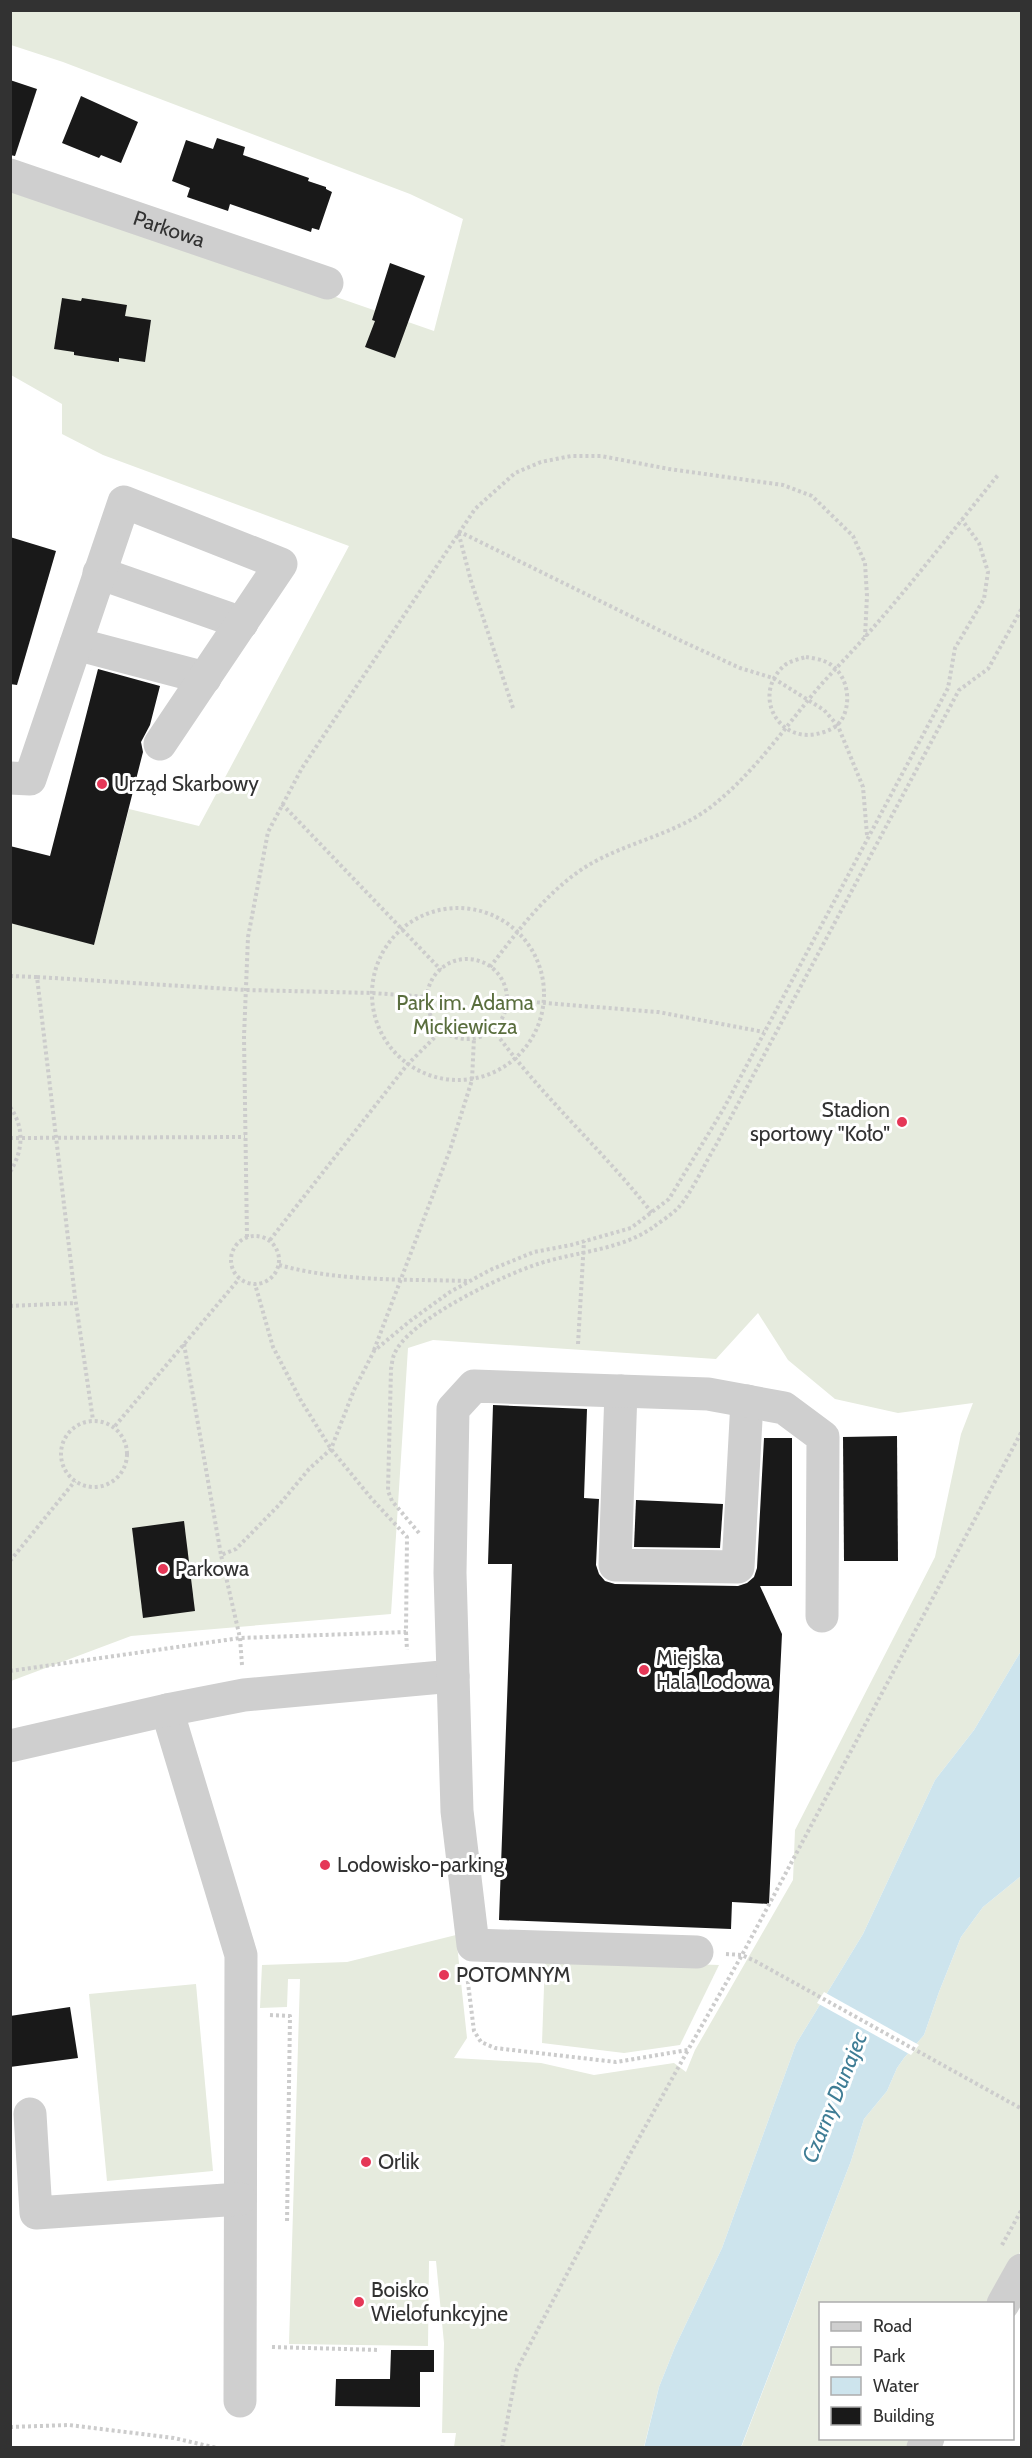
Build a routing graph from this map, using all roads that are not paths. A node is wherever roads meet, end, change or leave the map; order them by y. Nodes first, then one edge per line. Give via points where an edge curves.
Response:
1 (10, 175) edge
2 (327, 283) dead end
3 (99, 573) junction
4 (242, 623) junction
5 (76, 644) junction
6 (205, 678) junction
7 (160, 744) dead end
8 (10, 778) edge
9 (621, 1391) junction
10 (747, 1401) junction
11 (822, 1616) dead end
12 (453, 1676) junction
13 (167, 1710) junction
14 (10, 1746) edge
15 (697, 1952) dead end
16 (30, 2114) dead end
17 (240, 2199) junction
18 (1022, 2270) edge
19 (1004, 2302) edge
20 (240, 2401) dead end

1 - 2 street, Parkowa
3 - 4 street
3 - 4 street via 124,502 281,564
3 - 5 street
4 - 6 street
5 - 6 street
5 - 8 street via 30,779
6 - 7 street
9 - 10 street via 708,1394
9 - 10 street via 615,1564 738,1567
9 - 12 street via 474,1386 453,1409
10 - 11 street via 784,1408 824,1437
12 - 13 street via 244,1695
12 - 15 street via 457,1811 473,1945
13 - 14 street
13 - 17 street via 241,1954
16 - 17 street via 36,2213
17 - 20 street
18 - 19 street

